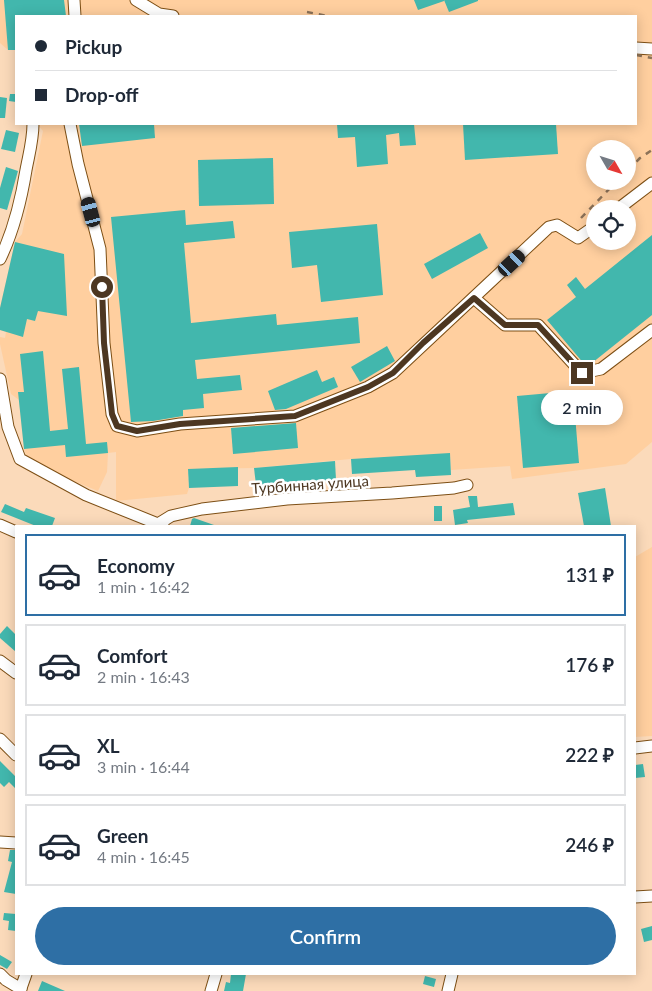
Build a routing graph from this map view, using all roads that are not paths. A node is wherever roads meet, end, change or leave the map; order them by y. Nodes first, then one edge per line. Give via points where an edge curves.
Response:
1 (74, 0) edge
2 (136, 0) edge
3 (159, 14) junction
4 (75, 15) edge
5 (152, 15) edge
6 (166, 15) edge
7 (637, 48) edge
8 (652, 49) edge
9 (33, 125) edge
10 (70, 125) edge
11 (652, 183) edge
12 (630, 200) edge
13 (586, 232) edge
14 (0, 259) edge
15 (474, 298) junction
16 (652, 330) edge
17 (0, 379) edge
18 (466, 485) dead end
19 (133, 514) junction
20 (0, 525) edge
21 (128, 525) edge
22 (157, 525) edge
23 (160, 525) edge
24 (15, 532) edge
25 (0, 661) edge
26 (15, 672) edge
27 (0, 739) edge
28 (652, 746) edge
29 (636, 748) edge
30 (15, 754) edge
31 (0, 842) edge
32 (15, 843) edge
33 (652, 896) edge
34 (636, 897) edge
35 (0, 974) edge
36 (26, 975) edge
37 (216, 975) edge
38 (452, 975) edge
39 (21, 990) edge
40 (211, 991) edge
41 (448, 991) edge

1 - 4 street
2 - 3 street
3 - 5 street
3 - 6 street
7 - 8 street
9 - 14 street via 19,208
10 - 15 street via 100,249 104,343 112,414 117,426 137,431 180,424 295,416 368,387 393,373
11 - 12 street
13 - 15 street via 578,238 557,225 549,227
15 - 16 street via 505,325 538,325 582,373 601,369
17 - 19 street via 8,427 20,458 86,495
18 - 23 street, Турбинная улица via 202,509 171,516
19 - 21 street
19 - 22 street
20 - 24 street
25 - 26 street
27 - 30 street
28 - 29 street
31 - 32 street
33 - 34 street
35 - 39 street
36 - 39 street
37 - 40 street
38 - 41 street

